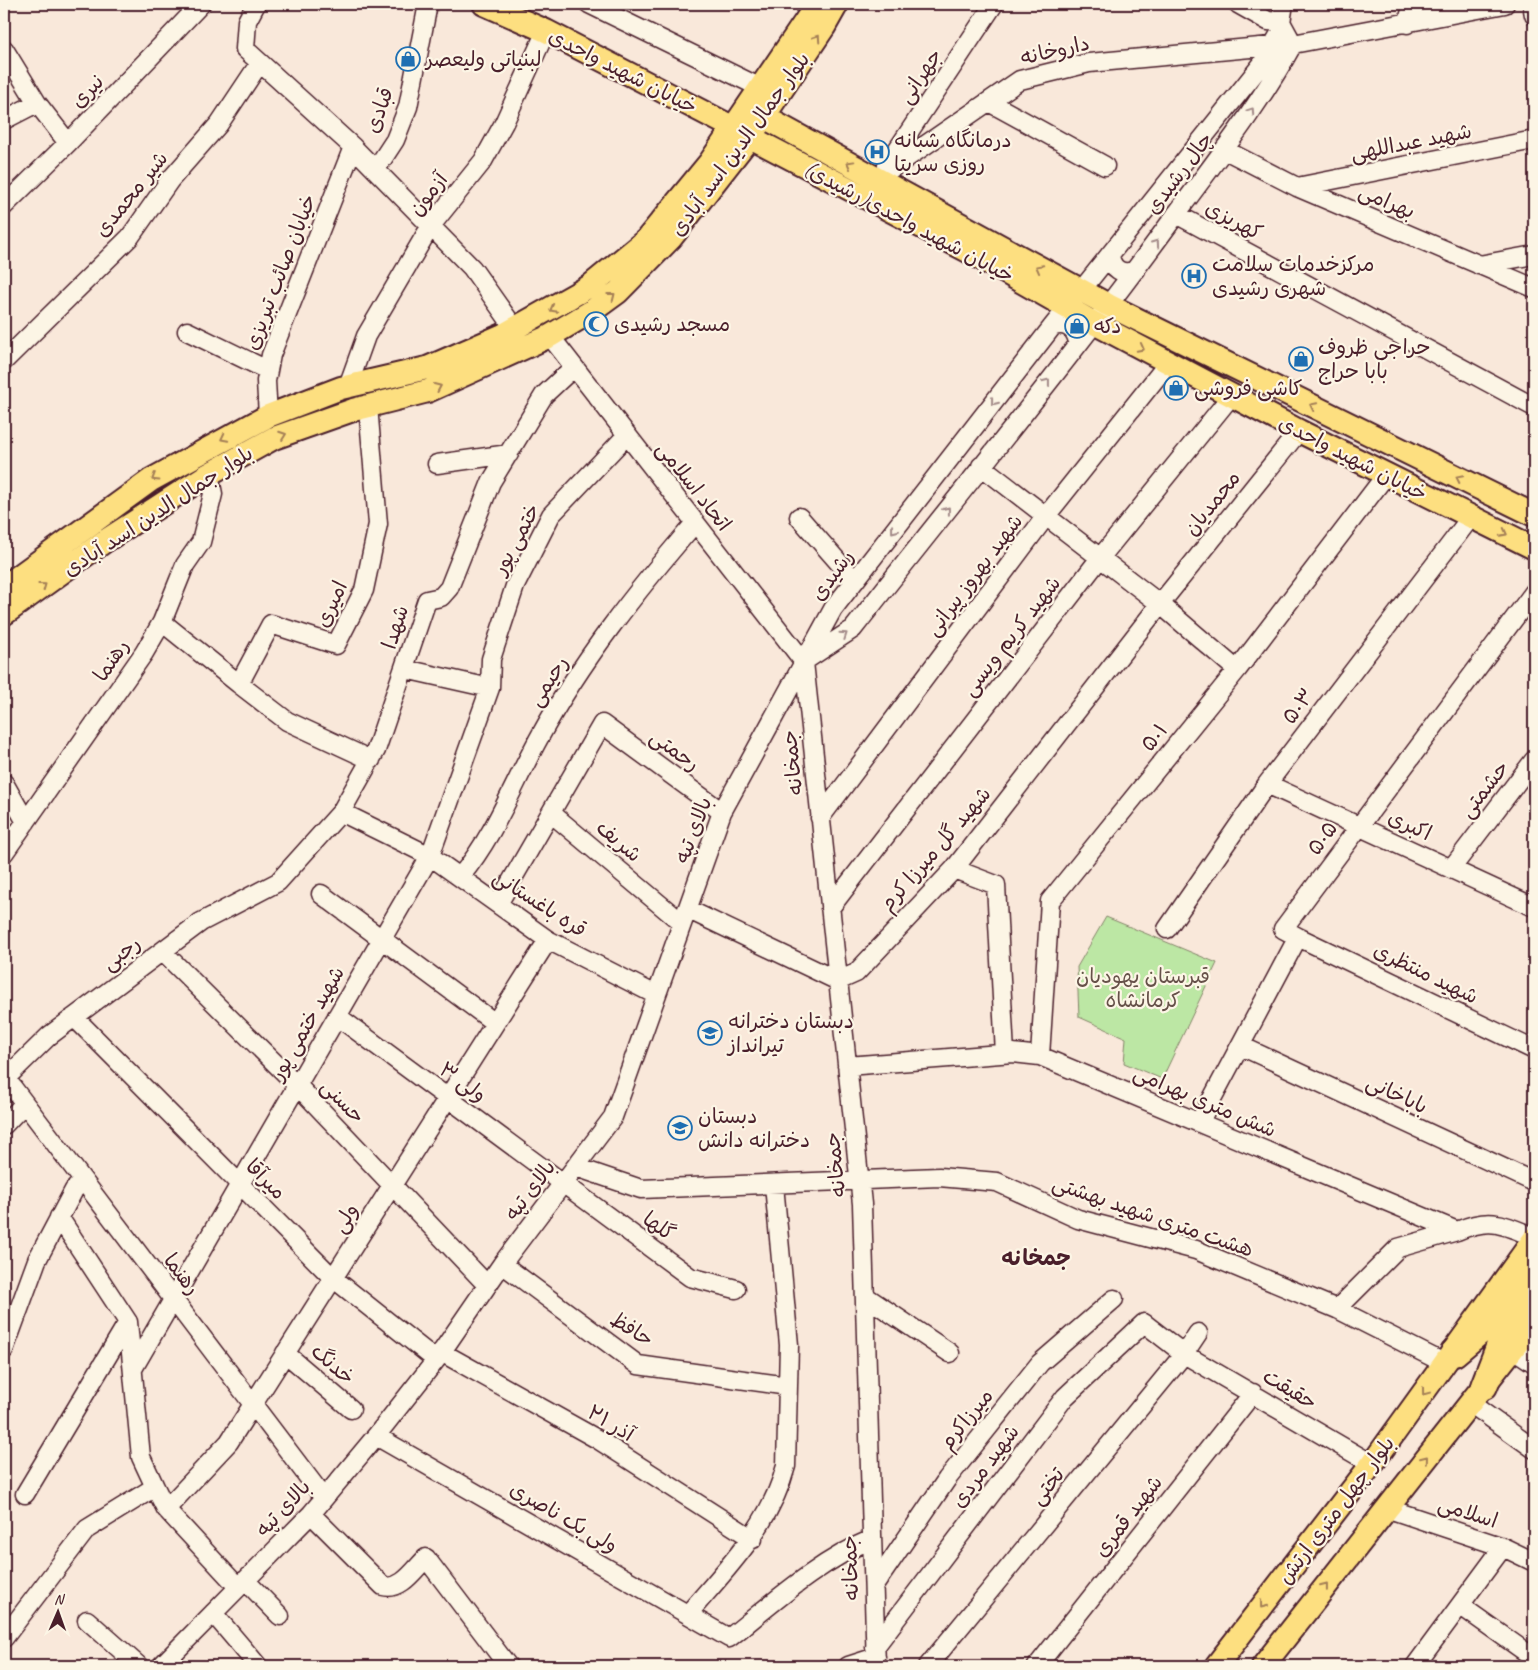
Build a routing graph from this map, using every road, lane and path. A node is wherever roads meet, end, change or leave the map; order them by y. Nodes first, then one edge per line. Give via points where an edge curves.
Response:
1 (201, 4) edge
2 (256, 4) edge
3 (428, 4) edge
4 (484, 4) edge
5 (588, 4) edge
6 (821, 4) edge
7 (994, 4) edge
8 (1238, 4) edge
9 (1284, 4) edge
10 (1413, 4) edge
11 (1505, 4) edge
12 (1532, 4) edge
13 (1534, 15) edge
14 (1407, 24) junction
15 (1282, 25) junction
16 (546, 31) junction
17 (1293, 44) junction
18 (1273, 45) junction
19 (4, 49) edge
20 (259, 64) junction
21 (761, 88) junction
22 (989, 102) junction
23 (37, 103) junction
24 (764, 117) junction
25 (4, 120) edge
26 (742, 132) junction
27 (1534, 140) edge
28 (68, 143) junction
29 (353, 147) junction
30 (1225, 150) junction
31 (1105, 166) dead end
32 (376, 169) junction
33 (879, 175) junction
34 (1297, 188) junction
35 (4, 206) edge
36 (1176, 214) junction
37 (430, 227) junction
38 (1110, 254) junction
39 (1534, 255) edge
40 (1479, 265) junction
41 (1136, 270) junction
42 (1534, 288) edge
43 (1082, 291) junction
44 (1108, 305) junction
45 (1067, 308) junction
46 (1094, 323) junction
47 (1052, 327) junction
48 (515, 329) junction
49 (187, 330) dead end
50 (550, 336) junction
51 (1078, 344) junction
52 (4, 361) edge
53 (1169, 362) junction
54 (574, 367) junction
55 (267, 370) junction
56 (348, 386) junction
57 (1232, 395) junction
58 (368, 406) junction
59 (1534, 407) edge
60 (268, 416) junction
61 (1299, 431) junction
62 (627, 435) junction
63 (197, 453) junction
64 (509, 454) junction
65 (437, 464) dead end
66 (981, 466) junction
67 (209, 474) junction
68 (1386, 475) junction
69 (1534, 515) edge
70 (1046, 516) junction
71 (798, 517) dead end
72 (1471, 517) junction
73 (695, 523) junction
74 (1534, 548) edge
75 (1100, 558) junction
76 (855, 581) junction
77 (4, 587) edge
78 (1534, 592) edge
79 (1160, 604) junction
80 (4, 614) edge
81 (162, 622) junction
82 (804, 662) junction
83 (405, 669) junction
84 (1237, 670) junction
85 (239, 684) junction
86 (490, 688) junction
87 (372, 760) junction
88 (1534, 760) edge
89 (4, 783) edge
90 (1267, 784) junction
91 (341, 812) junction
92 (722, 812) junction
93 (551, 813) junction
94 (820, 818) junction
95 (26, 822) junction
96 (1359, 826) junction
97 (4, 853) edge
98 (430, 856) junction
99 (954, 869) junction
100 (1451, 869) junction
101 (460, 877) junction
102 (278, 882) joint
103 (321, 894) dead end
104 (498, 904) junction
105 (830, 908) junction
106 (1534, 908) edge
107 (685, 916) junction
108 (1167, 928) dead end
109 (1298, 937) junction
110 (382, 938) junction
111 (548, 940) junction
112 (162, 951) junction
113 (838, 981) junction
114 (656, 995) junction
115 (337, 1016) junction
116 (74, 1017) junction
117 (495, 1023) junction
118 (1241, 1046) junction
119 (1534, 1050) edge
120 (1005, 1054) junction
121 (1040, 1056) junction
122 (847, 1066) junction
123 (4, 1078) edge
124 (297, 1085) junction
125 (447, 1098) junction
126 (24, 1104) junction
127 (1199, 1123) junction
128 (4, 1125) edge
129 (576, 1167) junction
130 (82, 1180) junction
131 (859, 1180) junction
132 (1534, 1182) edge
133 (563, 1183) junction
134 (240, 1184) junction
135 (392, 1185) junction
136 (774, 1185) junction
137 (60, 1218) junction
138 (1457, 1230) junction
139 (1534, 1238) edge
140 (502, 1264) junction
141 (1534, 1267) edge
142 (333, 1278) junction
143 (487, 1285) junction
144 (736, 1289) dead end
145 (864, 1296) junction
146 (1534, 1296) edge
147 (1114, 1299) dead end
148 (173, 1300) junction
149 (1337, 1309) junction
150 (128, 1322) junction
151 (1534, 1322) edge
152 (1144, 1323) joint
153 (1198, 1333) dead end
154 (1513, 1349) junction
155 (4, 1350) edge
156 (950, 1352) dead end
157 (285, 1353) junction
158 (1184, 1354) junction
159 (438, 1356) junction
160 (1450, 1358) junction
161 (1534, 1363) edge
162 (134, 1367) junction
163 (788, 1386) junction
164 (1253, 1393) junction
165 (1477, 1394) junction
166 (253, 1404) junction
167 (351, 1409) dead end
168 (376, 1436) junction
169 (1534, 1450) edge
170 (1372, 1464) junction
171 (155, 1487) junction
172 (26, 1494) dead end
173 (324, 1498) junction
174 (1386, 1508) junction
175 (166, 1509) junction
176 (311, 1514) junction
177 (753, 1539) junction
178 (872, 1539) junction
179 (1503, 1547) junction
180 (1534, 1562) edge
181 (242, 1584) junction
182 (874, 1586) junction
183 (1461, 1606) junction
184 (213, 1614) junction
185 (688, 1614) junction
186 (280, 1616) dead end
187 (87, 1620) dead end
188 (4, 1638) edge
189 (876, 1657) edge
190 (1534, 1658) edge
191 (139, 1666) edge
192 (161, 1666) edge
193 (258, 1666) edge
194 (508, 1666) edge
195 (848, 1666) edge
196 (928, 1666) edge
197 (1037, 1666) edge
198 (1216, 1666) edge
199 (1262, 1666) edge
200 (1416, 1666) edge

1 - 28 street, نیری
2 - 20 street via 244,38 245,49
3 - 32 street, قبادی via 408,107 396,140
4 - 16 main road, خیابان شهید واحدی
5 - 21 street
6 - 21 main road, بلوار جمال الدین اسد آبادی
24 -> 6 main road, بلوار جمال الدین اسد آبادی
7 - 33 street, جهرانی
8 - 15 street
9 - 15 street
10 - 14 street
11 - 14 street, داروخانه
12 - 13 street
14 - 17 street, داروخانه
15 - 17 street
15 - 18 street, چال رشیدی
16 - 26 main road, خیابان شهید واحدی
16 - 37 street, آزمون via 483,161
17 - 18 street, داروخانه
30 -> 17 street, چال رشیدی
18 - 22 street, داروخانه via 1089,63 1020,80
18 - 38 street, چال رشیدی via 1262,64
19 - 23 street
20 - 29 street via 284,82
20 - 52 street, شیر محمدی via 219,124 170,180 130,238
21 - 26 main road, بلوار جمال الدین اسد آبادی
22 - 31 street
22 - 33 street, داروخانه
23 - 25 street
23 - 28 street
24 - 26 main road, بلوار جمال الدین اسد آبادی
33 -> 24 main road, خیابان شهید واحدی(رشیدی)
26 - 45 main road, خیابان شهید واحدی(رشیدی) via 968,251
26 -> 48 main road, بلوار جمال الدین اسد آبادی via 710,162 646,240 590,286
50 -> 26 main road, بلوار جمال الدین اسد آبادی via 592,311 638,273 671,238
27 - 34 street, شهید عبداللهی
28 - 35 street, نیری
29 - 32 street
29 - 55 street, خیابان صائب تبریزی
30 - 34 street, بهرامی
30 - 36 street, چال رشیدی
32 - 37 street
43 -> 33 main road, خیابان شهید واحدی(رشیدی)
34 - 40 street, بهرامی
41 -> 36 street, چال رشیدی
36 - 59 street, کهریزی
37 - 48 street via 472,268
37 - 56 street, آزمون via 366,336
38 - 41 street via 1113,266 1118,270
38 - 43 street, چال رشیدی
39 - 40 street
40 - 42 street, بهرامی
41 - 44 street, چال رشیدی
43 - 44 main road, خیابان شهید واحدی
43 - 45 street, چال رشیدی
44 - 46 street, چال رشیدی
69 -> 44 main road, خیابان شهید واحدی
45 - 46 main road, خیابان شهید واحدی
45 - 47 street, رشیدی
46 - 51 street
46 -> 53 main road, خیابان شهید واحدی
47 - 51 street via 1068,326 1075,333
47 -> 76 street, رشیدی
48 - 56 main road, بلوار جمال الدین اسد آبادی via 428,368
49 - 55 street
50 - 54 street, اتحاد اسلامی
58 -> 50 main road, بلوار جمال الدین اسد آبادی via 428,391
66 -> 51 street
53 - 57 main road, خیابان شهید واحدی
53 - 70 street, شهید بهروز پیرانی
54 - 62 street, اتحاد اسلامی
54 - 64 street, شهدا via 544,395
55 - 60 street, خیابان صائب تبریزی
56 - 60 main road, بلوار جمال الدین اسد آبادی
57 - 61 main road, خیابان شهید واحدی
57 - 75 street, شهید کریم ویسی
67 -> 58 main road, بلوار جمال الدین اسد آبادی via 274,438
58 - 85 street, امیری via 378,524 364,590 336,645 270,624
60 -> 63 main road, بلوار جمال الدین اسد آبادی
61 - 68 main road, خیابان شهید واحدی
61 - 79 street, محمدیان
62 - 73 street, اتحاد اسلامی
62 - 86 street, ختمی پور via 551,515 515,586 491,659
63 - 67 main road
63 -> 77 main road, بلوار جمال الدین اسد آبادی via 151,480
64 - 65 street
64 - 83 street, شهدا via 491,482 449,588 441,597 427,600
66 - 70 street
82 -> 66 street via 853,629
80 -> 67 main road, بلوار جمال الدین اسد آبادی via 105,541
67 - 81 street, رهنما via 213,494 201,542 185,565
68 - 72 main road, خیابان شهید واحدی
68 - 84 street, ۵۰۱
70 - 75 street
70 - 94 street, شهید بهروز پیرانی
71 - 76 street
72 -> 74 main road, خیابان شهید واحدی
72 - 90 street, ۵۰۳
73 - 82 street, اتحاد اسلامی
73 - 101 street, رحیمی via 657,566 595,650 539,738 506,807 475,859
75 - 79 street
75 - 105 street, شهید کریم ویسی
76 - 82 street, رشیدی via 833,609
78 - 96 street, ۵۰۵
79 - 84 street
79 - 99 street, شهید گل میرزا کرم
81 - 85 street
81 - 95 street, رهنما
82 - 92 street, بالای تپه
82 - 94 street, جمخانه
83 - 86 street
83 - 87 street, شهدا
84 - 121 street, ۵۰۱ via 1050,901
85 - 87 street via 286,721
86 - 98 street, شهید ختمی پور
87 - 91 street, شهدا
88 - 100 street, حشمتی
89 - 95 street
90 - 96 street, اکبری
90 - 108 street, ۵۰۳
91 - 98 street, قره باغستانی
91 - 102 street, شهدا
92 - 93 street, رحمتی via 602,724
92 - 107 street, بالای تپه
93 - 104 street
93 - 107 street, شریف
94 - 105 street, جمخانه
95 - 97 street, رهنما
96 - 100 street, اکبری
96 - 109 street, ۵۰۵ via 1283,930
98 - 101 street, قره باغستانی
98 - 110 street, شهید ختمی پور
99 - 113 street, شهید گل میرزا کرم via 856,973
99 - 120 street via 996,884
100 - 106 street, اکبری
101 - 104 street, قره باغستانی
102 - 112 street, رجبی via 201,922
103 - 110 street
104 - 111 street, قره باغستانی
105 - 113 street, جمخانه
107 - 113 street
107 - 114 street, بالای تپه
109 - 118 street
109 - 119 street, شهید منتظری
110 - 115 street, شهید ختمی پور
110 - 117 street
111 - 114 street, قره باغستانی
111 - 117 street, ولی
112 - 116 street, رجبی
112 - 124 street, حسنی
113 - 122 street, جمخانه
114 - 129 street, بالای تپه via 613,1117
115 - 124 street, شهید ختمی پور
115 - 125 street, ولی ۳
116 - 123 street, رجبی
116 - 134 street, میرآقا
117 - 125 street, ولی
118 - 127 street
118 - 132 street, باباخانی
120 - 121 street, شش متری بهرامی
120 - 122 street, شش متری بهرامی
121 - 127 street, شش متری بهرامی
122 - 131 street, جمخانه
123 - 126 street, رهنما
124 - 134 street, شهید ختمی پور
124 - 135 street, حسنی
125 - 133 street, ولی ۳
125 - 135 street, ولی
126 - 128 street
126 - 130 street, رهنما
127 - 138 street, شش متری بهرامی
129 - 133 street, بالای تپه
129 - 136 street, هشت متری شهید بهشتی via 641,1189
130 - 137 street
130 - 148 street, رهنما
131 - 136 street, هشت متری شهید بهشتی
131 - 145 street, جمخانه
131 - 149 street, هشت متری شهید بهشتی via 939,1177 997,1182 1078,1219 1196,1250
133 - 140 street, بالای تپه
133 - 144 street, گلها via 690,1277
134 - 142 street, میرآقا
134 - 148 street, شهید ختمی پور
135 - 142 street, ولی
135 - 143 street, حسنی
136 - 163 street via 788,1345
137 - 150 street
137 - 155 street via 36,1260
138 - 139 street via 1473,1224 1498,1222
138 - 149 street via 1398,1248
139 - 160 main road, بلوار چهل متری ارتش
140 - 143 street, بالای تپه
140 - 163 street, حافظ via 638,1365
141 - 160 highway via 1492,1321
142 - 157 street, ولی
142 - 159 street, میرآقا
143 - 159 street, بالای تپه
145 - 156 street
145 - 178 street, جمخانه
146 - 165 highway via 1503,1337
147 - 182 street, میرزاکرم via 1040,1363 947,1479
148 - 162 street, شهید ختمی پور
148 - 166 street, رهنما
149 - 160 street, هشت متری شهید بهشتی
150 - 162 street
150 - 172 street
151 - 154 main road, بلوار چهل متری ارتش
152 - 158 street, حقیقت
152 - 189 street, شهید مردی via 1065,1398
153 - 158 street, تختی
154 - 161 street
154 - 165 main road, بلوار چهل متری ارتش
157 - 166 street, ولی
157 - 167 street, خدنگ
158 - 164 street, حقیقت
158 - 196 street, تختی
159 - 168 street, بالای تپه
159 - 177 street, ۲۱ آذر via 597,1439
160 -> 170 main road, بلوار چهل متری ارتش
162 - 171 street via 141,1457
163 - 177 street via 786,1466 781,1485
164 - 170 street, حقیقت
164 - 197 street, شهید قمری
165 - 169 street
174 -> 165 main road, بلوار چهل متری ارتش
166 - 173 street, رهنما
166 - 175 street, ولی via 229,1442
168 - 173 street, بالای تپه
168 - 185 street, ولی بک ناصری
170 -> 198 main road, بلوار چهل متری ارتش
171 - 175 street
171 - 188 street via 87,1529
173 - 176 street, بالای تپه
174 - 179 street, اسلامی
199 -> 174 main road, بلوار چهل متری ارتش
175 - 181 street
176 - 181 street, بالای تپه
176 - 194 street via 383,1586 398,1586 426,1558
177 - 185 street
178 - 182 street, جمخانه
178 - 185 street, ولی بک ناصری via 816,1570 729,1638
179 - 180 street, اسلامی
179 - 183 street
181 - 184 street, بالای تپه
181 - 186 street
182 - 189 street, جمخانه
183 - 190 street
183 - 200 street
184 - 192 street, بالای تپه
184 - 193 street
187 - 191 street
189 - 195 street

